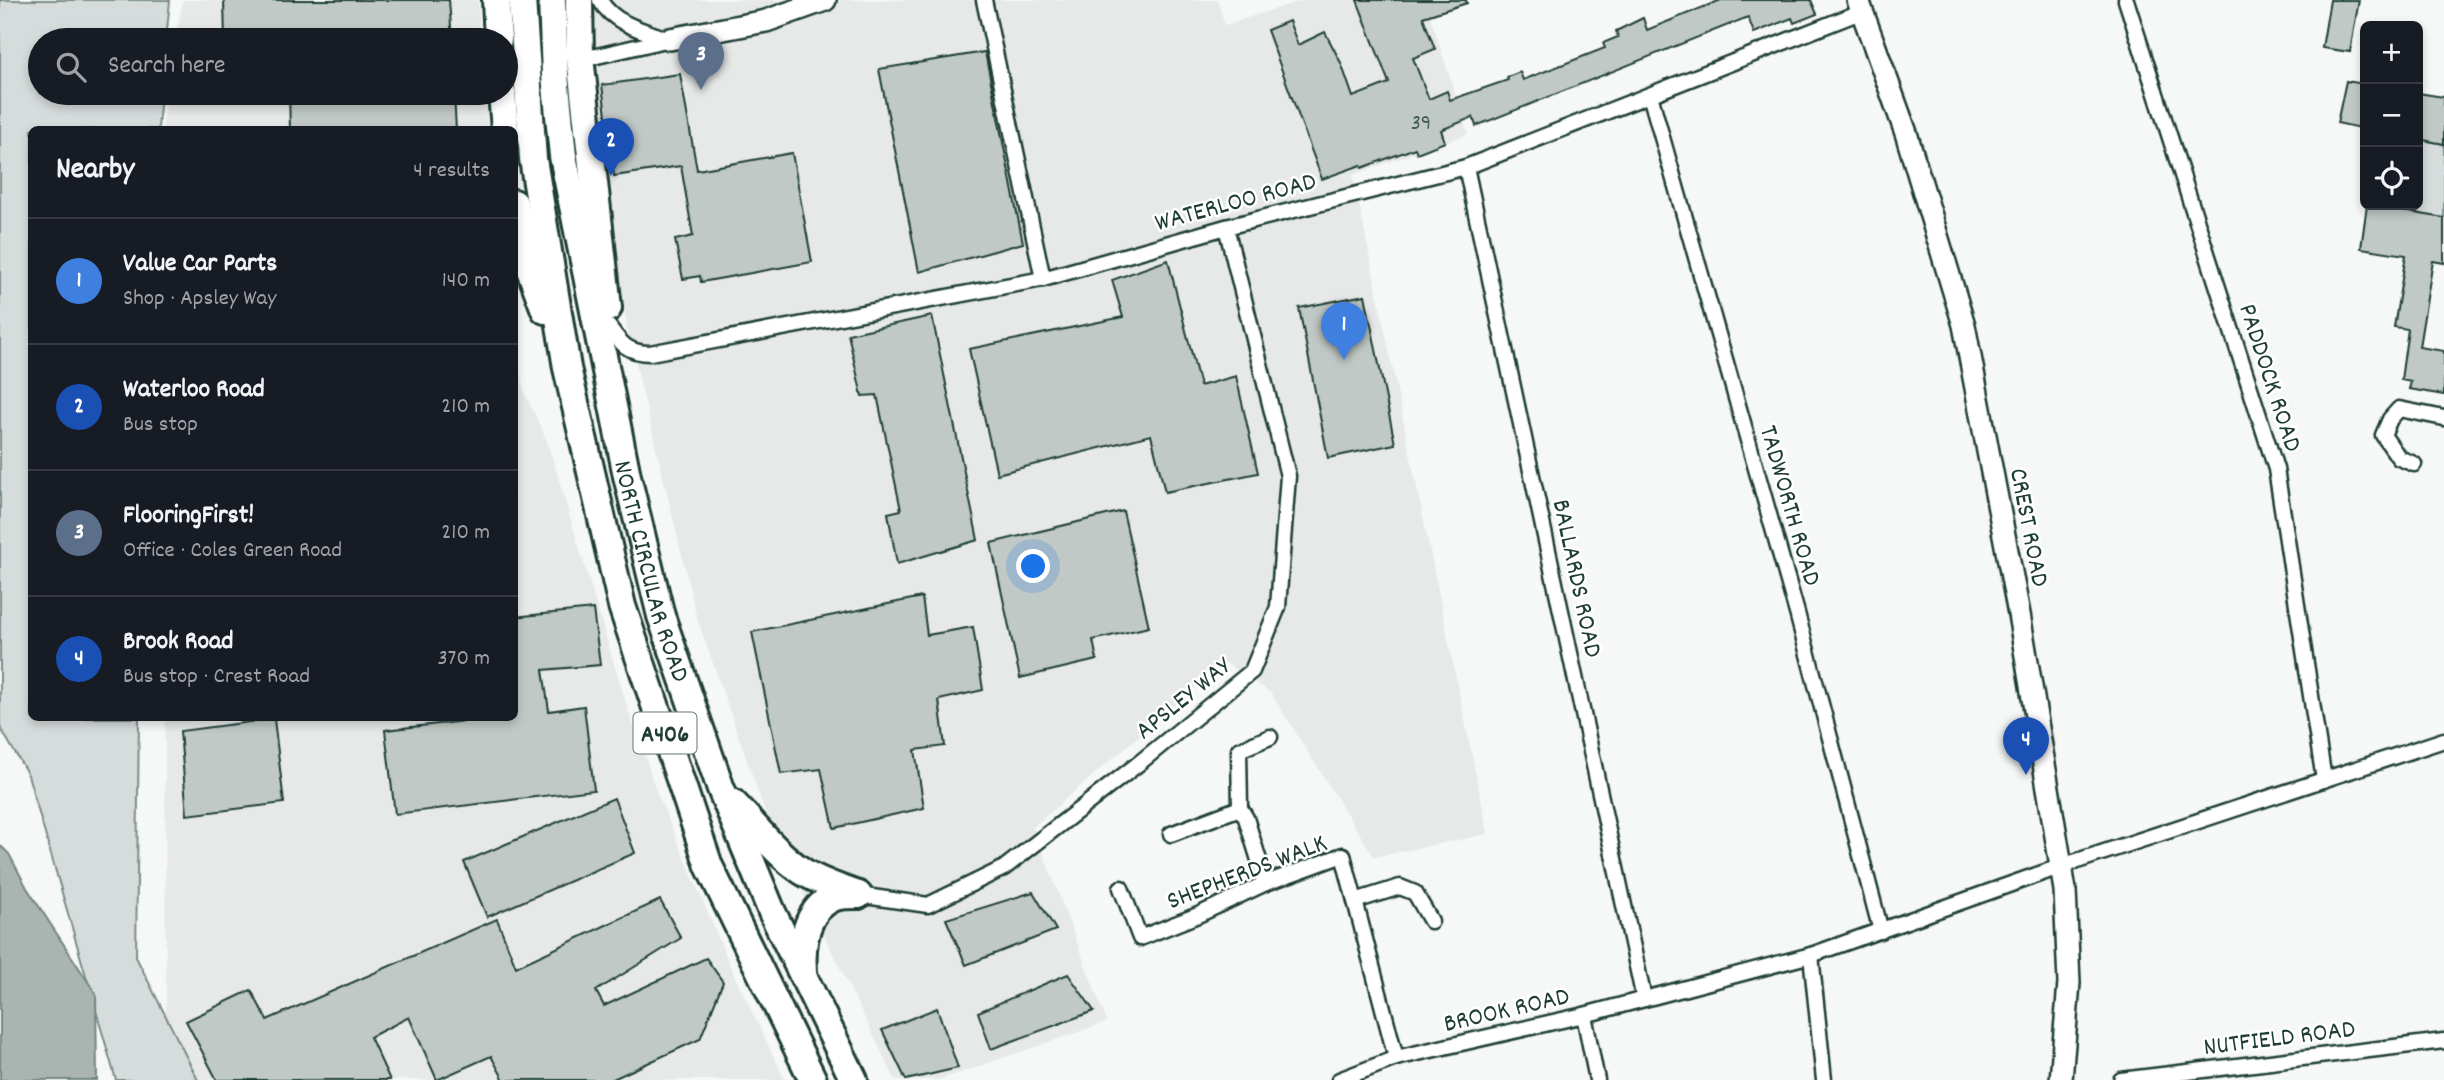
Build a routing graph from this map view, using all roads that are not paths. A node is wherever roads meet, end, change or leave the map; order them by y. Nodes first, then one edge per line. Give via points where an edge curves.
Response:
1 (496, 0) edge
2 (522, 0) edge
3 (552, 0) edge
4 (579, 0) edge
5 (600, 0) edge
6 (825, 0) edge
7 (984, 0) edge
8 (2126, 0) edge
9 (1860, 5) edge
10 (497, 28) edge
11 (670, 39) junction
12 (580, 57) junction
13 (1650, 95) junction
14 (503, 105) edge
15 (505, 126) edge
16 (1466, 167) junction
17 (518, 225) edge
18 (1226, 227) junction
19 (1043, 279) junction
20 (610, 327) junction
21 (567, 368) junction
22 (2444, 418) edge
23 (616, 421) junction
24 (2414, 464) dead end
25 (1270, 737) dead end
26 (2444, 740) edge
27 (2324, 780) junction
28 (720, 789) junction
29 (1240, 808) junction
30 (1171, 834) dead end
31 (2062, 866) junction
32 (1266, 883) junction
33 (1121, 888) dead end
34 (858, 895) junction
35 (1355, 901) junction
36 (1431, 921) dead end
37 (1881, 930) junction
38 (1811, 955) junction
39 (804, 979) junction
40 (1644, 999) junction
41 (1584, 1015) junction
42 (2444, 1041) edge
43 (1395, 1058) junction
44 (813, 1080) edge
45 (854, 1080) edge
46 (1340, 1080) edge
47 (1597, 1080) edge
48 (1825, 1080) edge
49 (2061, 1080) edge
50 (2121, 1080) edge

1 - 10 highway
2 - 21 highway, NORTH CIRCULAR ROAD / A406 via 533,159
3 - 23 highway, NORTH CIRCULAR ROAD / A406 via 563,156
4 - 12 highway, A406
5 - 11 street via 630,26
6 - 11 street via 766,21
7 - 19 street
8 - 27 street, PADDOCK ROAD via 2276,469
9 - 13 street, WATERLOO ROAD
9 - 31 street, CREST ROAD via 1906,133 1964,325
11 - 12 street
12 - 20 highway, A406
13 - 16 street, WATERLOO ROAD
13 - 37 street, TADWORTH ROAD via 1797,613
14 - 15 highway
16 - 18 street, WATERLOO ROAD
16 - 40 street, BALLARDS ROAD
17 - 21 highway, A406 via 523,251
18 - 19 street, WATERLOO ROAD
18 - 34 street, APSLEY WAY via 1288,477 1278,607 1252,671 1004,867 928,905
19 - 20 street, WATERLOO ROAD via 650,353 635,353 621,345
20 - 23 highway, A406
21 - 44 highway, NORTH CIRCULAR ROAD / A406 via 622,606 709,866
22 - 24 street via 2399,410 2390,419 2383,435 2399,458
23 - 28 highway, NORTH CIRCULAR ROAD / A406 via 661,616
25 - 29 street via 1238,750
26 - 27 street, BROOK ROAD
27 - 31 street, BROOK ROAD
28 - 34 highway via 778,852 802,871
28 - 39 highway, NORTH CIRCULAR ROAD / A406
29 - 30 street
29 - 32 street
31 - 37 street, BROOK ROAD
31 - 49 street, CREST ROAD via 2069,983
32 - 33 street, SHEPHERDS WALK via 1140,938
32 - 35 street, SHEPHERDS WALK via 1343,855
34 - 39 highway via 835,897 815,914 804,938
35 - 36 street via 1400,887 1415,893
35 - 43 street, SHEPHERDS WALK
37 - 38 street, BROOK ROAD
38 - 40 street, BROOK ROAD
38 - 48 street
39 - 45 highway, NORTH CIRCULAR ROAD / A406
40 - 41 street, BROOK ROAD
41 - 43 street, BROOK ROAD
41 - 47 street
42 - 50 street, NUTFIELD ROAD
43 - 46 street, BROOK ROAD

